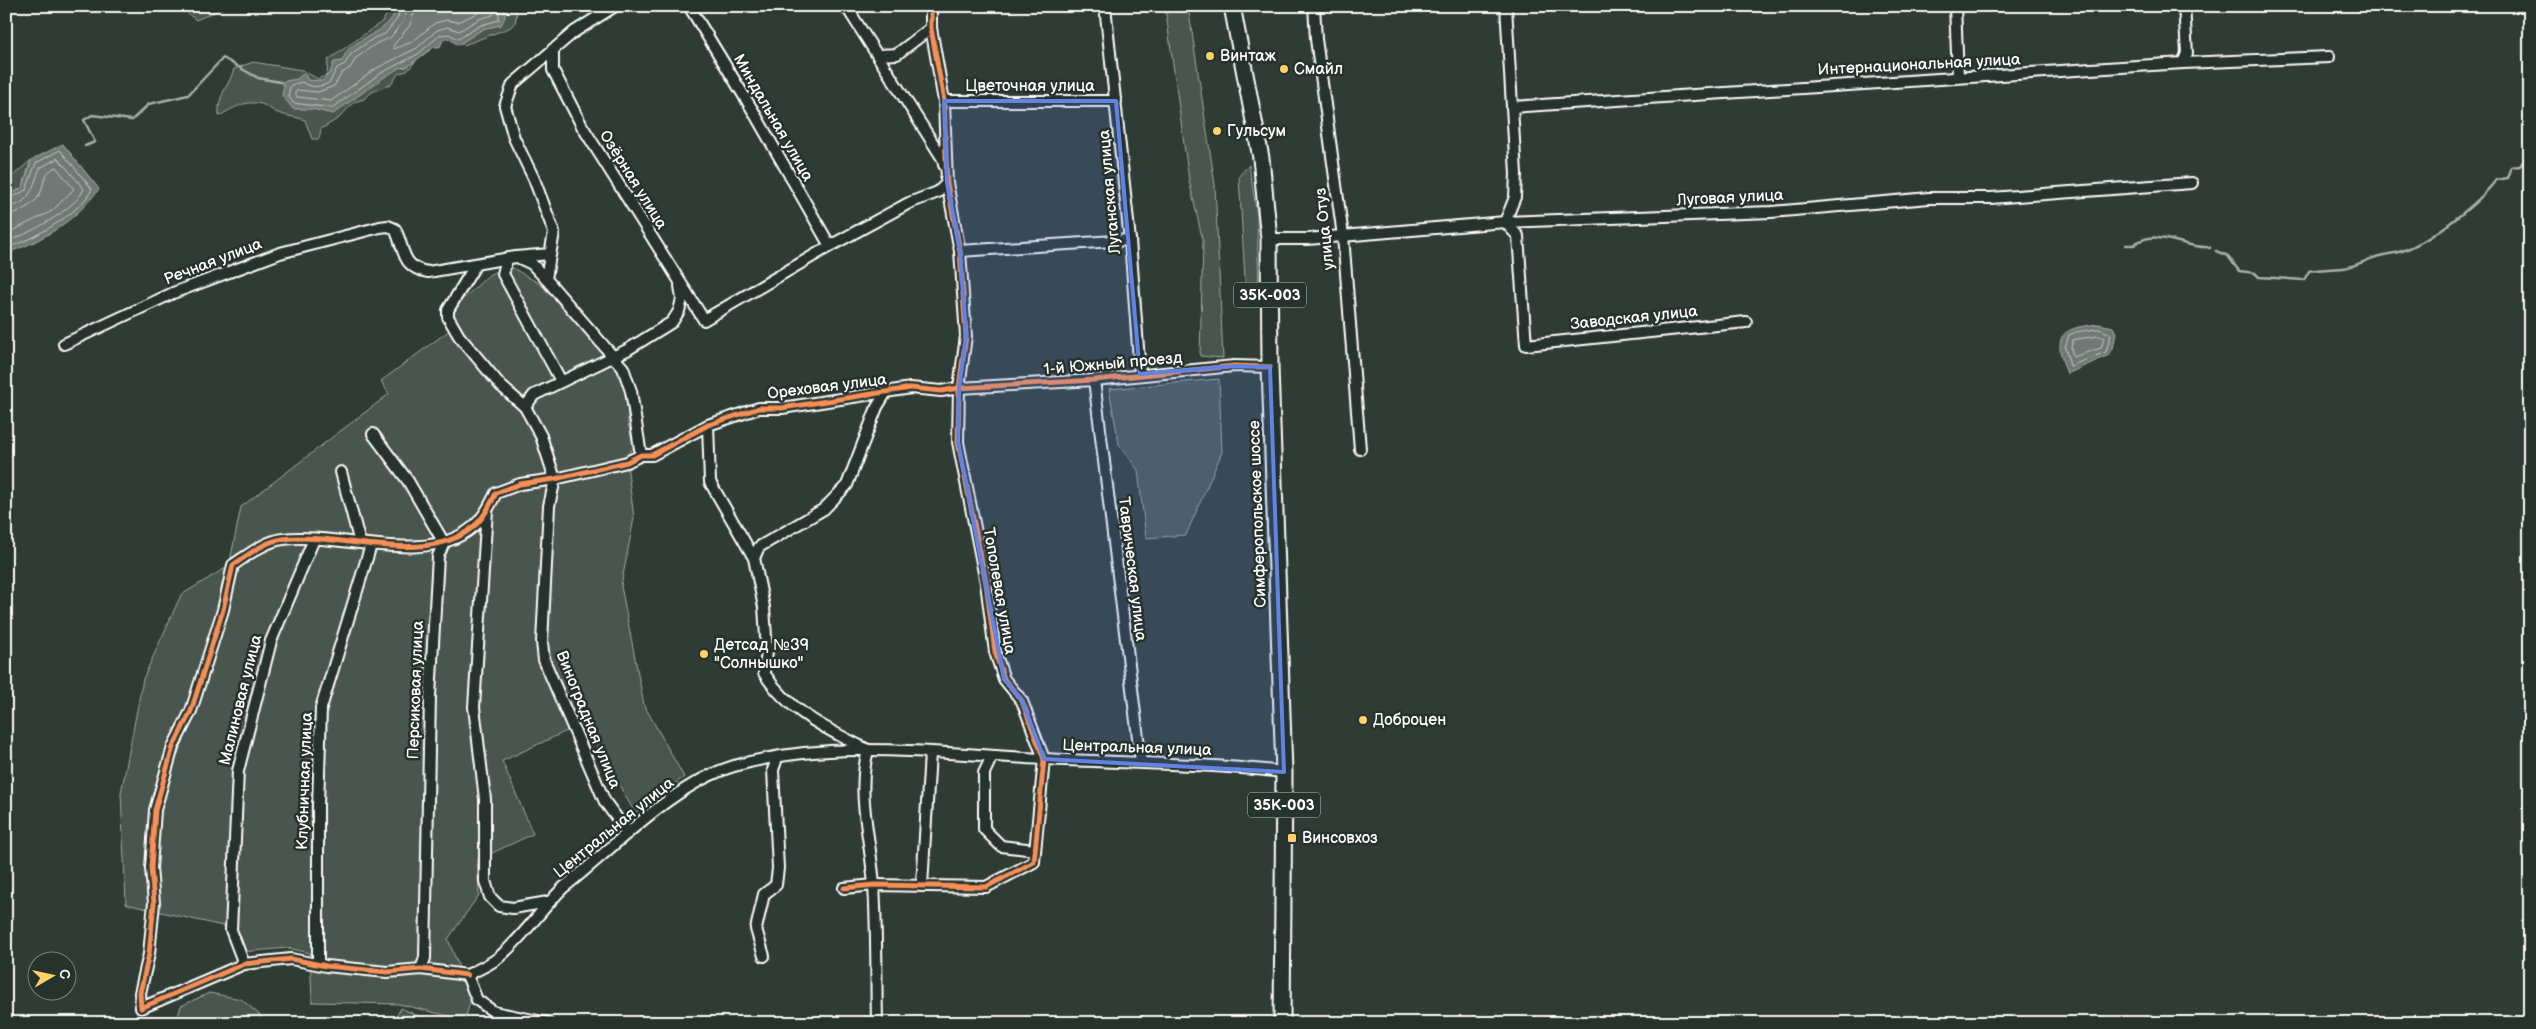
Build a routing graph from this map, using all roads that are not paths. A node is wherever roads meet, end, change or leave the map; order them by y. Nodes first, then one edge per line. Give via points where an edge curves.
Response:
1 (615, 6) edge
2 (689, 6) edge
3 (846, 6) edge
4 (932, 6) edge
5 (1105, 6) edge
6 (1232, 6) edge
7 (1314, 6) edge
8 (1506, 6) edge
9 (1955, 6) edge
10 (2184, 6) edge
11 (931, 28) junction
12 (554, 50) junction
13 (879, 56) junction
14 (2329, 58) dead end
15 (2183, 63) junction
16 (1958, 77) junction
17 (944, 101) junction
18 (1116, 101) junction
19 (1512, 106) junction
20 (947, 183) junction
21 (2192, 183) dead end
22 (1504, 222) junction
23 (1343, 236) junction
24 (1269, 239) junction
25 (1130, 240) junction
26 (830, 246) junction
27 (960, 251) junction
28 (550, 254) junction
29 (512, 258) junction
30 (476, 264) junction
31 (546, 279) junction
32 (680, 282) junction
33 (1746, 322) dead end
34 (64, 344) dead end
35 (613, 356) junction
36 (1270, 368) junction
37 (1140, 374) junction
38 (1094, 380) junction
39 (561, 381) junction
40 (958, 388) junction
41 (885, 394) junction
42 (525, 407) junction
43 (708, 425) junction
44 (373, 434) dead end
45 (1360, 449) dead end
46 (641, 455) junction
47 (341, 472) dead end
48 (556, 479) junction
49 (487, 510) junction
50 (314, 539) junction
51 (444, 542) junction
52 (360, 543) junction
53 (371, 545) junction
54 (754, 558) junction
55 (868, 750) junction
56 (930, 753) junction
57 (992, 756) junction
58 (777, 758) junction
59 (1044, 759) junction
60 (1141, 762) junction
61 (1284, 772) junction
62 (628, 833) junction
63 (1034, 850) junction
64 (874, 884) junction
65 (922, 886) junction
66 (844, 888) dead end
67 (548, 902) junction
68 (764, 956) dead end
69 (244, 964) junction
70 (318, 964) junction
71 (421, 969) junction
72 (467, 975) junction
73 (548, 1023) edge
74 (877, 1023) edge
75 (1282, 1023) edge

1 - 12 street via 574,32
2 - 26 street, Миндальная улица
3 - 13 street
4 - 11 street
5 - 18 street, Луганская улица
6 - 24 main road, Симферопольское шоссе / 35К-003 via 1261,158
7 - 23 street, улица Отуз
8 - 19 street
9 - 16 street
10 - 15 street via 2187,53
11 - 13 street via 897,54
11 - 17 street
12 - 28 street via 513,84 505,106 514,138 554,232
12 - 32 street, Озёрная улица via 553,70 582,126
13 - 20 street via 943,159
14 - 15 street, Интернациональная улица
15 - 16 street, Интернациональная улица
16 - 19 street, Интернациональная улица
17 - 18 street, Цветочная улица
17 - 20 street
18 - 25 street, Луганская улица
19 - 22 street via 1515,197
20 - 26 street via 938,192 909,203
20 - 27 street, Тополевая улица
21 - 22 street, Луговая улица via 1992,198 1929,198 1771,212
22 - 23 street, Луговая улица
22 - 33 street, Заводская улица via 1518,236 1526,345
23 - 24 street, Луговая улица
23 - 45 street, улица Отуз
24 - 36 main road, Симферопольское шоссе / 35К-003
25 - 27 street
25 - 37 street, Луганская улица
26 - 32 street, Озёрная улица via 704,320
27 - 40 street, Тополевая улица via 966,336
28 - 29 street
28 - 31 street
29 - 30 street
29 - 31 street via 532,264
29 - 39 street via 503,274
30 - 34 street, Речная улица via 428,272 416,270 408,263 395,229 380,227 280,253 182,290
30 - 42 street via 448,310 448,318 500,386
31 - 35 street
32 - 35 street via 682,299 672,322
35 - 39 street
35 - 46 street via 623,368 631,391
36 - 37 street, 1-й Южный проезд via 1234,366
36 - 61 main road, Симферопольское шоссе / 35К-003
37 - 38 street, 1-й Южный проезд
38 - 40 street, 1-й Южный проезд
38 - 60 street, Таврическая улица
39 - 42 street via 534,395
40 - 41 street, Ореховая улица via 941,391 911,388
40 - 59 street, Тополевая улица via 958,442 986,584 995,652 1004,679 1022,701
41 - 43 street, Ореховая улица via 782,408 759,408
41 - 54 street via 847,485 824,509 759,547
42 - 48 street via 541,436
43 - 46 street, Ореховая улица via 652,455
43 - 54 street, Центральная улица via 710,482
44 - 51 street via 408,481
46 - 48 street, Ореховая улица via 627,462
47 - 52 street
48 - 49 street, Ореховая улица via 520,484 496,493
48 - 62 street, Виноградная улица via 549,506 542,642 544,660 605,802
49 - 51 street, Ореховая улица via 473,528
49 - 67 street via 474,707 485,799 486,881 490,897 499,906 513,908
50 - 52 street, Ореховая улица
50 - 69 street, Малиновая улица via 271,641 238,771 231,930
50 - 69 street, Ореховая улица via 282,539 256,549 233,565 223,610 191,711 173,747 155,810 151,868 154,903 149,954 140,993 141,1008
51 - 53 street, Ореховая улица via 398,547
51 - 71 street, Персиковая улица via 438,556 432,641 426,958
52 - 53 street, Ореховая улица
53 - 70 street, Клубничная улица via 321,708
54 - 55 street, Центральная улица via 764,606 767,652 764,673 776,692 799,712 830,732
55 - 56 street, Центральная улица
55 - 58 street, Центральная улица
55 - 64 street via 864,767 865,828
56 - 57 street, Центральная улица
56 - 65 street
57 - 59 street, Центральная улица
57 - 63 street via 984,773 984,829 1001,846
58 - 62 street, Центральная улица via 733,766 679,792
58 - 68 street via 773,770 776,885 764,894 756,929
59 - 60 street, Центральная улица
59 - 63 street
60 - 61 street, Центральная улица
61 - 75 main road, Симферопольское шоссе / 35К-003
62 - 67 street, Центральная улица
63 - 65 street via 1034,862 986,887
64 - 65 street
64 - 66 street
64 - 74 street
67 - 72 street, Центральная улица via 510,947
69 - 70 street via 291,959
70 - 71 street via 387,972
71 - 72 street
72 - 73 street via 477,1000 494,1012

